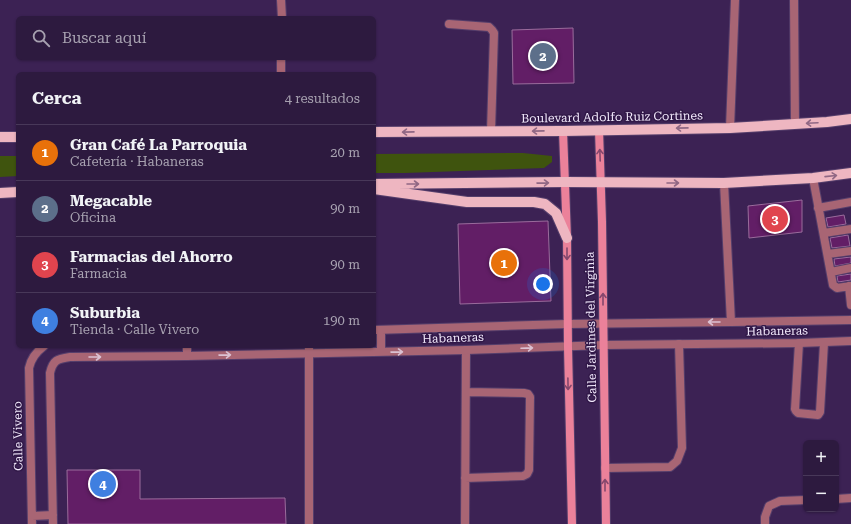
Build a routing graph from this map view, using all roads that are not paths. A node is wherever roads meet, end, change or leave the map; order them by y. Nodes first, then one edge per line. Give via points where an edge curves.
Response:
1 (281, 0) edge
2 (735, 0) edge
3 (794, 0) edge
4 (282, 16) edge
5 (449, 24) dead end
6 (281, 60) edge
7 (281, 72) edge
8 (851, 119) edge
9 (795, 124) junction
10 (730, 128) junction
11 (599, 130) junction
12 (490, 131) junction
13 (563, 131) junction
14 (376, 132) edge
15 (0, 137) edge
16 (16, 137) edge
17 (851, 173) edge
18 (813, 178) junction
19 (565, 182) junction
20 (601, 182) junction
21 (724, 183) junction
22 (376, 184) edge
23 (376, 189) edge
24 (16, 192) edge
25 (0, 193) edge
26 (851, 202) edge
27 (818, 208) junction
28 (851, 229) edge
29 (824, 233) junction
30 (567, 238) junction
31 (851, 251) edge
32 (828, 254) junction
33 (851, 268) edge
34 (831, 272) junction
35 (850, 286) edge
36 (851, 305) edge
37 (851, 320) edge
38 (731, 322) junction
39 (603, 323) junction
40 (567, 324) junction
41 (378, 330) edge
42 (851, 341) edge
43 (799, 343) junction
44 (824, 343) junction
45 (679, 344) junction
46 (604, 345) junction
47 (568, 346) junction
48 (41, 348) edge
49 (187, 348) edge
50 (309, 350) edge
51 (466, 350) junction
52 (381, 352) junction
53 (187, 356) junction
54 (466, 392) junction
55 (605, 468) junction
56 (465, 478) junction
57 (851, 498) edge
58 (839, 499) edge
59 (803, 500) edge
60 (53, 515) junction
61 (32, 520) edge
62 (53, 524) edge
63 (309, 524) edge
64 (465, 524) edge
65 (572, 524) edge
66 (606, 524) edge
67 (765, 524) edge

1 - 4 street
2 - 10 street
3 - 9 street
5 - 12 street via 489,28 494,33
6 - 7 street
8 -> 9 main road, Boulevard Adolfo Ruiz Cortines
9 - 10 main road, Boulevard Adolfo Ruiz Cortines
10 -> 11 main road, Boulevard Adolfo Ruiz Cortines
11 - 13 main road, Boulevard Adolfo Ruiz Cortines
20 -> 11 street, Calle Jardines del Virginia
13 -> 12 main road, Boulevard Adolfo Ruiz Cortines
12 -> 14 main road, Boulevard Adolfo Ruiz Cortines
13 - 19 street, Calle Jardines del Virginia
15 - 16 main road
18 -> 17 main road
18 - 21 main road
18 - 27 street
19 - 20 main road
22 -> 19 main road
19 - 30 street, Calle Jardines del Virginia
20 -> 21 main road
39 -> 20 street, Calle Jardines del Virginia
21 - 38 street
23 - 30 main road via 466,202 545,204 556,213
24 - 25 main road
26 - 27 street
27 - 29 street
28 - 29 street
29 - 32 street
30 -> 40 street, Calle Jardines del Virginia
31 - 32 street
32 - 34 street
33 - 34 street
34 - 35 street via 834,287
35 - 36 street
37 - 38 street, Habaneras
38 -> 39 street, Habaneras
39 - 40 street, Habaneras
39 - 46 street, Calle Jardines del Virginia
40 - 41 street, Habaneras
40 - 47 street, Calle Jardines del Virginia
41 - 52 street
42 - 44 street, Habaneras
43 - 44 street, Habaneras
43 - 44 street via 795,409 798,413 818,415
43 - 45 street, Habaneras
45 - 46 street, Habaneras
45 - 55 street via 682,448 678,462 670,467
46 - 47 street, Habaneras
46 - 55 street, Calle Jardines del Virginia
51 -> 47 street, Habaneras
47 -> 65 street, Calle Jardines del Virginia
48 - 61 street, Calle Vivero via 30,361 29,368
49 - 53 street
50 - 52 street, Habaneras
53 -> 50 street, Habaneras
50 - 63 street
52 -> 51 street, Habaneras
51 - 54 street
60 -> 53 street, Habaneras via 50,373 52,365 57,360 70,357
54 - 56 street
54 - 56 street via 528,394 530,436 527,474
66 -> 55 street, Calle Jardines del Virginia
56 - 64 street
57 - 58 street
59 - 67 street via 780,501 769,506
60 - 61 street
60 - 62 street

